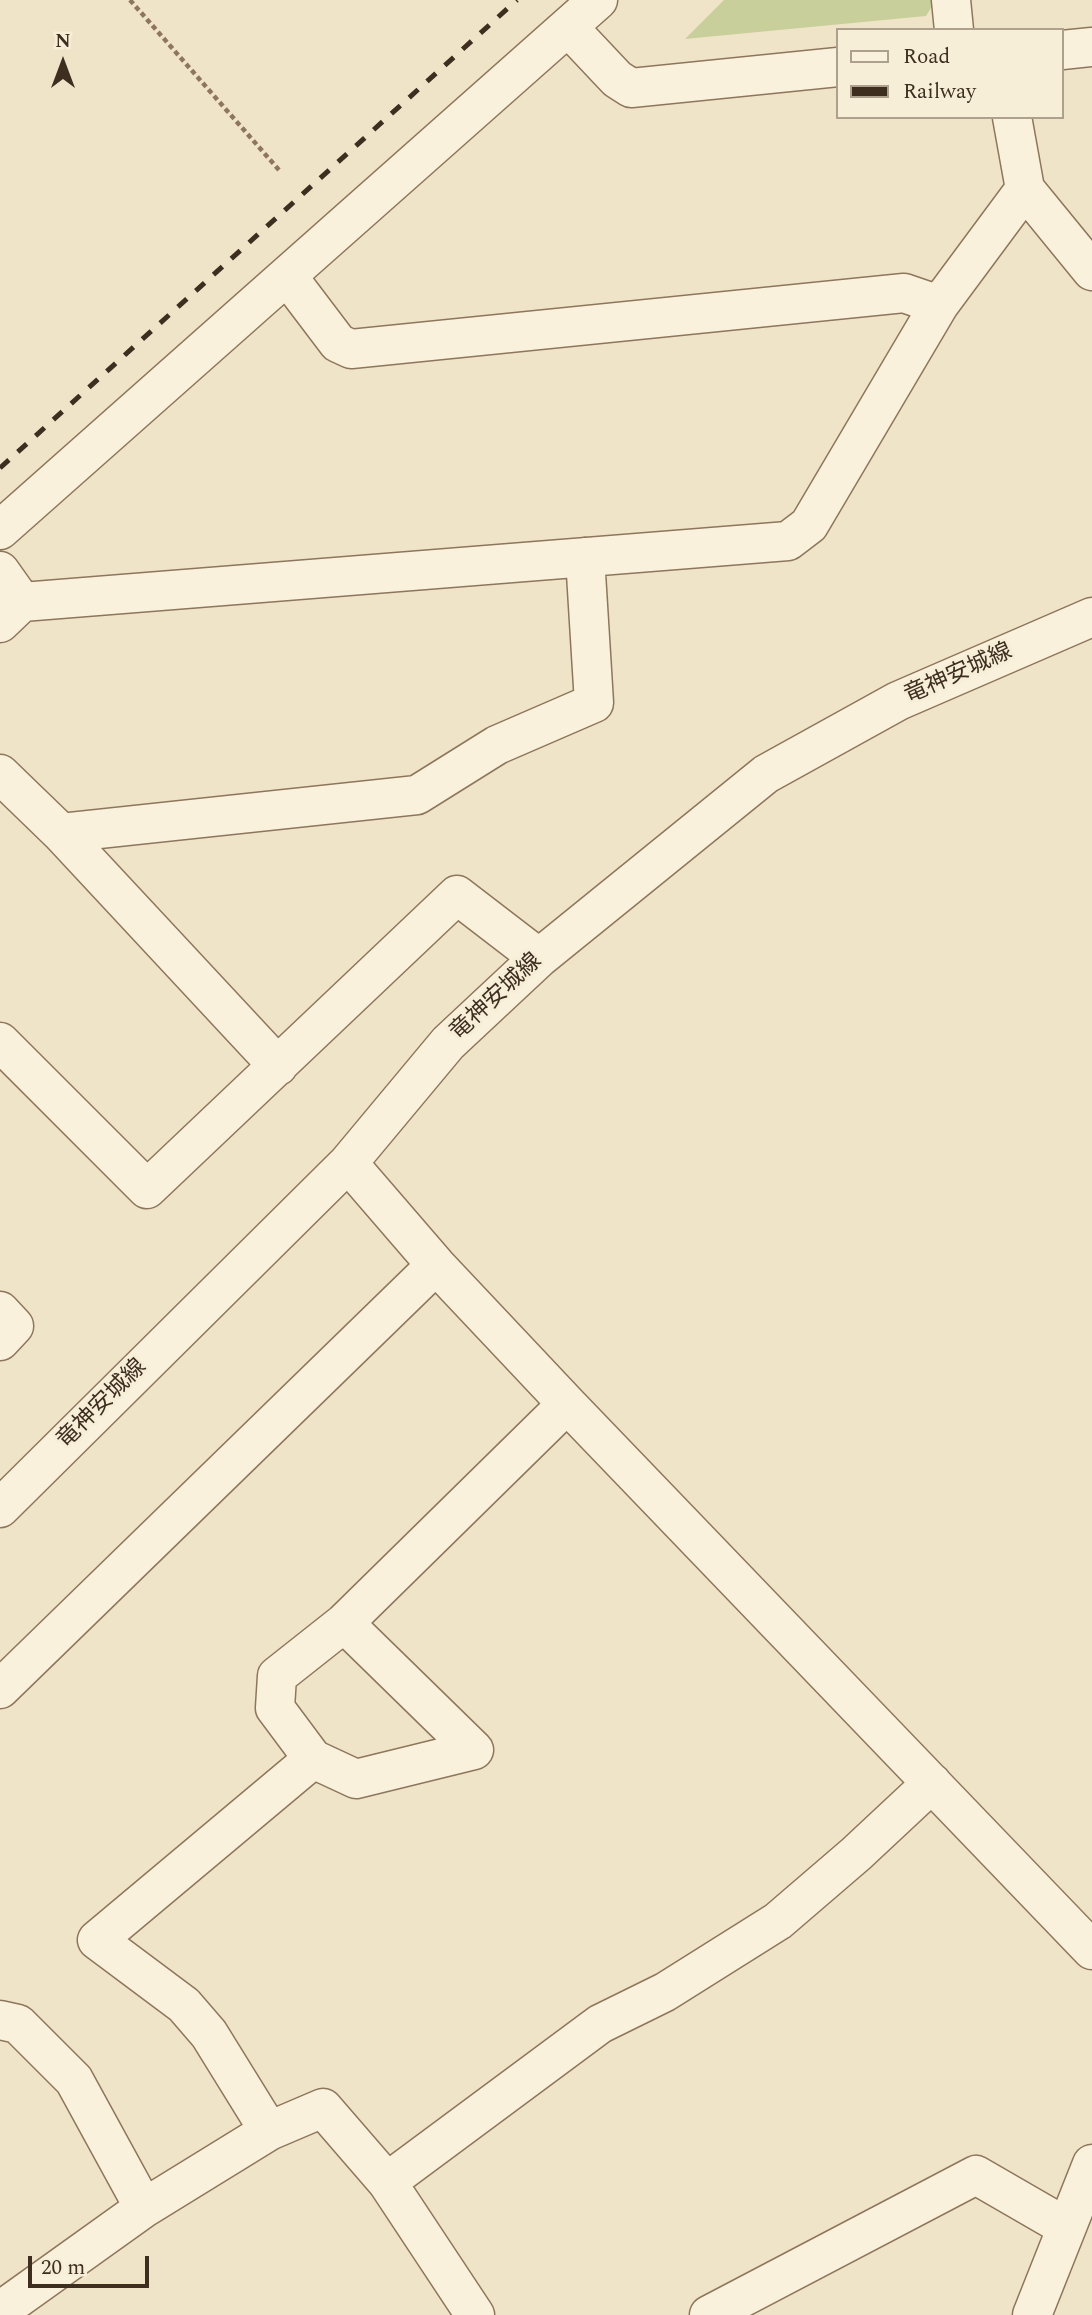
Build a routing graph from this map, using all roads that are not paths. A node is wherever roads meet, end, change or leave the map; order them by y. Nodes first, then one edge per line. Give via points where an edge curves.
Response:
1 (598, 0) edge
2 (951, 0) edge
3 (568, 27) junction
4 (954, 28) edge
5 (1092, 47) edge
6 (1064, 50) edge
7 (836, 67) edge
8 (1012, 119) edge
9 (1025, 190) junction
10 (1092, 271) edge
11 (288, 277) junction
12 (939, 305) junction
13 (0, 530) edge
14 (585, 558) junction
15 (0, 571) edge
16 (11, 612) edge
17 (1092, 617) edge
18 (0, 774) edge
19 (61, 833) junction
20 (539, 958) junction
21 (0, 1042) edge
22 (278, 1066) junction
23 (348, 1163) junction
24 (436, 1265) junction
25 (0, 1311) edge
26 (0, 1341) edge
27 (567, 1404) junction
28 (0, 1508) edge
29 (344, 1623) junction
30 (0, 1689) edge
31 (313, 1759) junction
32 (932, 1783) junction
33 (1092, 1950) edge
34 (0, 2020) edge
35 (269, 2131) junction
36 (1092, 2164) edge
37 (387, 2182) junction
38 (144, 2207) junction
39 (1066, 2227) junction
40 (0, 2311) edge
41 (475, 2315) edge
42 (709, 2315) edge
43 (1032, 2315) edge

1 - 3 street
2 - 4 street
3 - 7 street via 631,88
3 - 11 street
5 - 6 street
8 - 9 street
9 - 10 street
9 - 12 street
11 - 12 street via 338,343 351,349 904,293
11 - 13 street
12 - 14 street via 809,525 788,541
14 - 16 street
14 - 19 street via 594,703 497,745 417,794
15 - 16 street
17 - 20 street, 竜神安城線 via 898,701 766,774
18 - 19 street
19 - 22 street
20 - 22 street via 457,895
20 - 23 street, 竜神安城線 via 448,1043
21 - 22 street via 147,1189
23 - 24 street
23 - 28 street, 竜神安城線
24 - 27 street
24 - 30 street
25 - 26 street via 14,1326
27 - 29 street
27 - 32 street
29 - 31 street via 277,1676 275,1708
29 - 31 street via 474,1749 356,1779
31 - 35 street via 97,1940 184,2005 208,2034
32 - 33 street
32 - 37 street via 778,1922 665,1992 600,2024
34 - 38 street via 18,2024 74,2080
35 - 37 street via 323,2108
35 - 38 street
36 - 39 street
37 - 41 street
38 - 40 street
39 - 42 street via 976,2175
39 - 43 street

